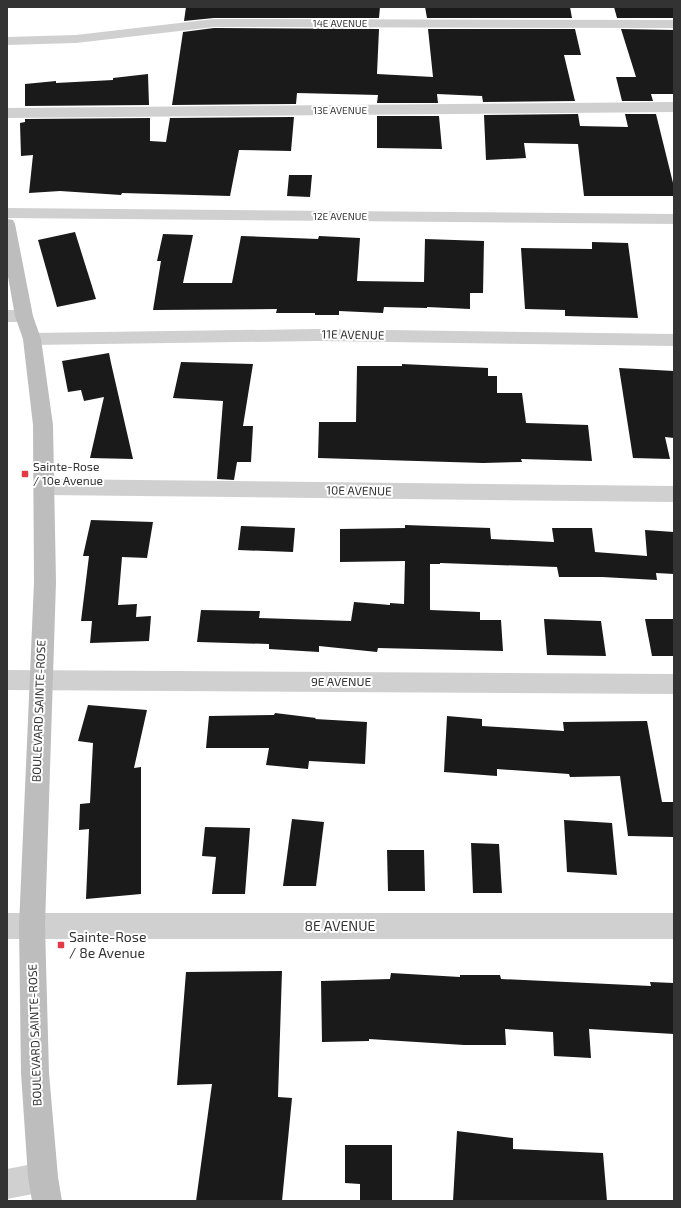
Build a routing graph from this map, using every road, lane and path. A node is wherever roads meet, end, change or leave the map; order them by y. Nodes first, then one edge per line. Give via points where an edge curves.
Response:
1 (674, 24) edge
2 (7, 41) edge
3 (674, 107) edge
4 (7, 113) edge
5 (7, 213) edge
6 (674, 219) edge
7 (7, 224) edge
8 (16, 316) edge
9 (32, 340) junction
10 (674, 340) edge
11 (45, 487) junction
12 (674, 494) edge
13 (7, 680) edge
14 (40, 680) junction
15 (674, 684) edge
16 (20, 926) edge
17 (674, 926) edge
18 (7, 1184) edge
19 (45, 1189) edge

1 - 2 street, 14E AVENUE via 214,23 76,40
3 - 4 street, 13E AVENUE
5 - 6 street, 12E AVENUE
7 - 8 street, BOULEVARD SAINTE-ROSE
8 - 9 street, BOULEVARD SAINTE-ROSE
9 - 10 street, 11E AVENUE via 317,335
9 - 11 street, BOULEVARD SAINTE-ROSE via 43,425
11 - 12 street, 10E AVENUE
11 - 14 street, BOULEVARD SAINTE-ROSE via 45,582
13 - 14 street, 9E AVENUE
14 - 15 street, 9E AVENUE
14 - 16 street, BOULEVARD SAINTE-ROSE
16 - 17 street, 8E AVENUE
16 - 19 street, BOULEVARD SAINTE-ROSE
18 - 19 street

